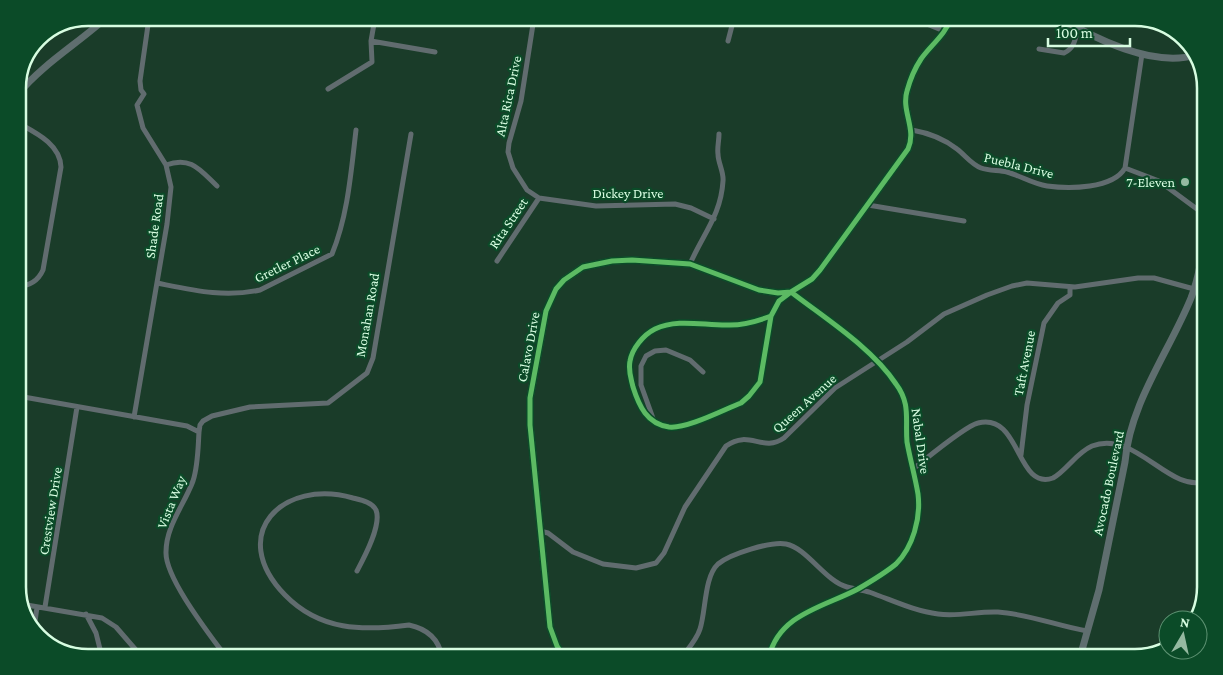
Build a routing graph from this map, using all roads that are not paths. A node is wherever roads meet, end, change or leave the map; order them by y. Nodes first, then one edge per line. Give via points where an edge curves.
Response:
1 (97, 26) edge
2 (148, 26) edge
3 (374, 26) edge
4 (533, 26) edge
5 (732, 26) edge
6 (930, 26) edge
7 (947, 26) edge
8 (1074, 26) edge
9 (1078, 28) junction
10 (944, 32) junction
11 (371, 41) junction
12 (728, 41) dead end
13 (1039, 48) dead end
14 (435, 52) dead end
15 (1142, 54) junction
16 (1187, 56) edge
17 (26, 86) edge
18 (328, 89) dead end
19 (26, 128) edge
20 (356, 130) dead end
21 (912, 130) junction
22 (411, 134) dead end
23 (719, 134) dead end
24 (166, 165) junction
25 (1125, 168) junction
26 (217, 186) dead end
27 (539, 198) junction
28 (868, 205) junction
29 (1197, 209) edge
30 (714, 219) junction
31 (964, 221) dead end
32 (497, 261) dead end
33 (690, 264) junction
34 (1197, 278) edge
35 (156, 283) junction
36 (26, 284) edge
37 (1070, 287) junction
38 (1194, 289) junction
39 (791, 292) junction
40 (771, 316) junction
41 (876, 360) junction
42 (703, 372) dead end
43 (26, 397) edge
44 (77, 407) junction
45 (134, 417) junction
46 (654, 422) junction
47 (199, 432) junction
48 (1126, 447) junction
49 (1021, 455) junction
50 (913, 469) junction
51 (1197, 483) edge
52 (540, 531) junction
53 (357, 571) dead end
54 (858, 589) junction
55 (29, 605) edge
56 (37, 606) junction
57 (45, 608) junction
58 (86, 614) junction
59 (35, 619) edge
60 (1087, 631) junction
61 (100, 649) edge
62 (134, 649) edge
63 (219, 649) edge
64 (440, 649) edge
65 (558, 649) edge
66 (688, 649) edge
67 (772, 649) edge
68 (1083, 649) edge

1 - 17 street via 47,65
2 - 24 street, Shade Road via 140,81 144,94 137,105 143,128
3 - 11 street
4 - 27 street, Alta Rica Drive via 521,101 508,152 519,179
5 - 12 street
6 - 10 street
7 - 10 street
8 - 9 street
9 - 13 street via 1074,46 1067,52
9 - 15 street
10 - 21 street via 921,59 908,88 905,104
11 - 14 street
11 - 18 street via 372,62
15 - 16 street
15 - 25 street
19 - 36 street via 54,147 61,167 43,270 32,283
20 - 35 street, Gretler Place via 344,215 332,254 252,292 219,294
21 - 25 street, Puebla Drive via 938,137 981,168 998,170 1047,186 1107,183 1122,174
21 - 28 street via 908,148
22 - 47 street, Monahan Road via 373,358 367,372 328,403 250,407 212,416 203,421
23 - 30 street via 718,155 723,181
24 - 26 street via 176,161 192,164
24 - 35 street, Shade Road via 171,187
25 - 29 street via 1159,181
27 - 30 street, Dickey Drive via 596,206 675,204
27 - 32 street, Rita Street
28 - 31 street
28 - 39 street via 820,270
30 - 33 street
33 - 39 street, Calavo Drive via 759,290
33 - 52 street, Calavo Drive via 632,260 594,264 583,267 564,280 550,301 530,398
34 - 38 street, Avocado Boulevard
35 - 45 street, Shade Road
37 - 38 street, Queen Avenue via 1154,278
37 - 41 street, Queen Avenue via 1027,283 987,295 944,314
37 - 49 street, Taft Avenue via 1070,295 1058,303 1044,323 1027,404
38 - 48 street, Avocado Boulevard via 1142,401
39 - 40 street via 779,301
39 - 41 street, Nabal Drive
40 - 46 street via 760,382 750,396 741,403 685,425 669,427
40 - 46 street via 740,324 668,324 653,330 643,339 635,347 629,372 638,404
41 - 50 street, Nabal Drive via 899,387 906,407 907,439
41 - 52 street, Queen Avenue via 835,388 777,443 745,438 726,446 685,507 664,553 656,563 636,568 603,564 573,552 548,533
42 - 46 street via 690,360 666,350 646,356 641,366 641,385
43 - 44 street
44 - 45 street
44 - 57 street, Crestview Drive
45 - 47 street via 187,426
47 - 63 street, Vista Way via 195,474 170,531 166,552 171,573 192,611
48 - 49 street via 1104,444 1090,447 1056,476 1046,480 1030,473
48 - 51 street via 1183,480
48 - 60 street, Avocado Boulevard via 1101,578
49 - 50 street via 1002,428 982,422 973,425
50 - 54 street, Nabal Drive via 918,503 916,526 909,546 896,563
52 - 65 street, Calavo Drive via 550,627
53 - 64 street via 368,552 377,516 376,509 364,500 331,493 305,496 280,508 262,530 259,544 264,564 279,589 301,608 327,622 346,627 415,626 433,637
54 - 60 street via 925,612 997,612
54 - 66 street via 833,580 788,544 769,545 732,556 712,572 704,617
54 - 67 street, Nabal Drive via 804,612 793,620
55 - 56 street
56 - 57 street
56 - 59 street
57 - 58 street
58 - 61 street
58 - 62 street via 102,618 116,627
60 - 68 street, Avocado Boulevard

